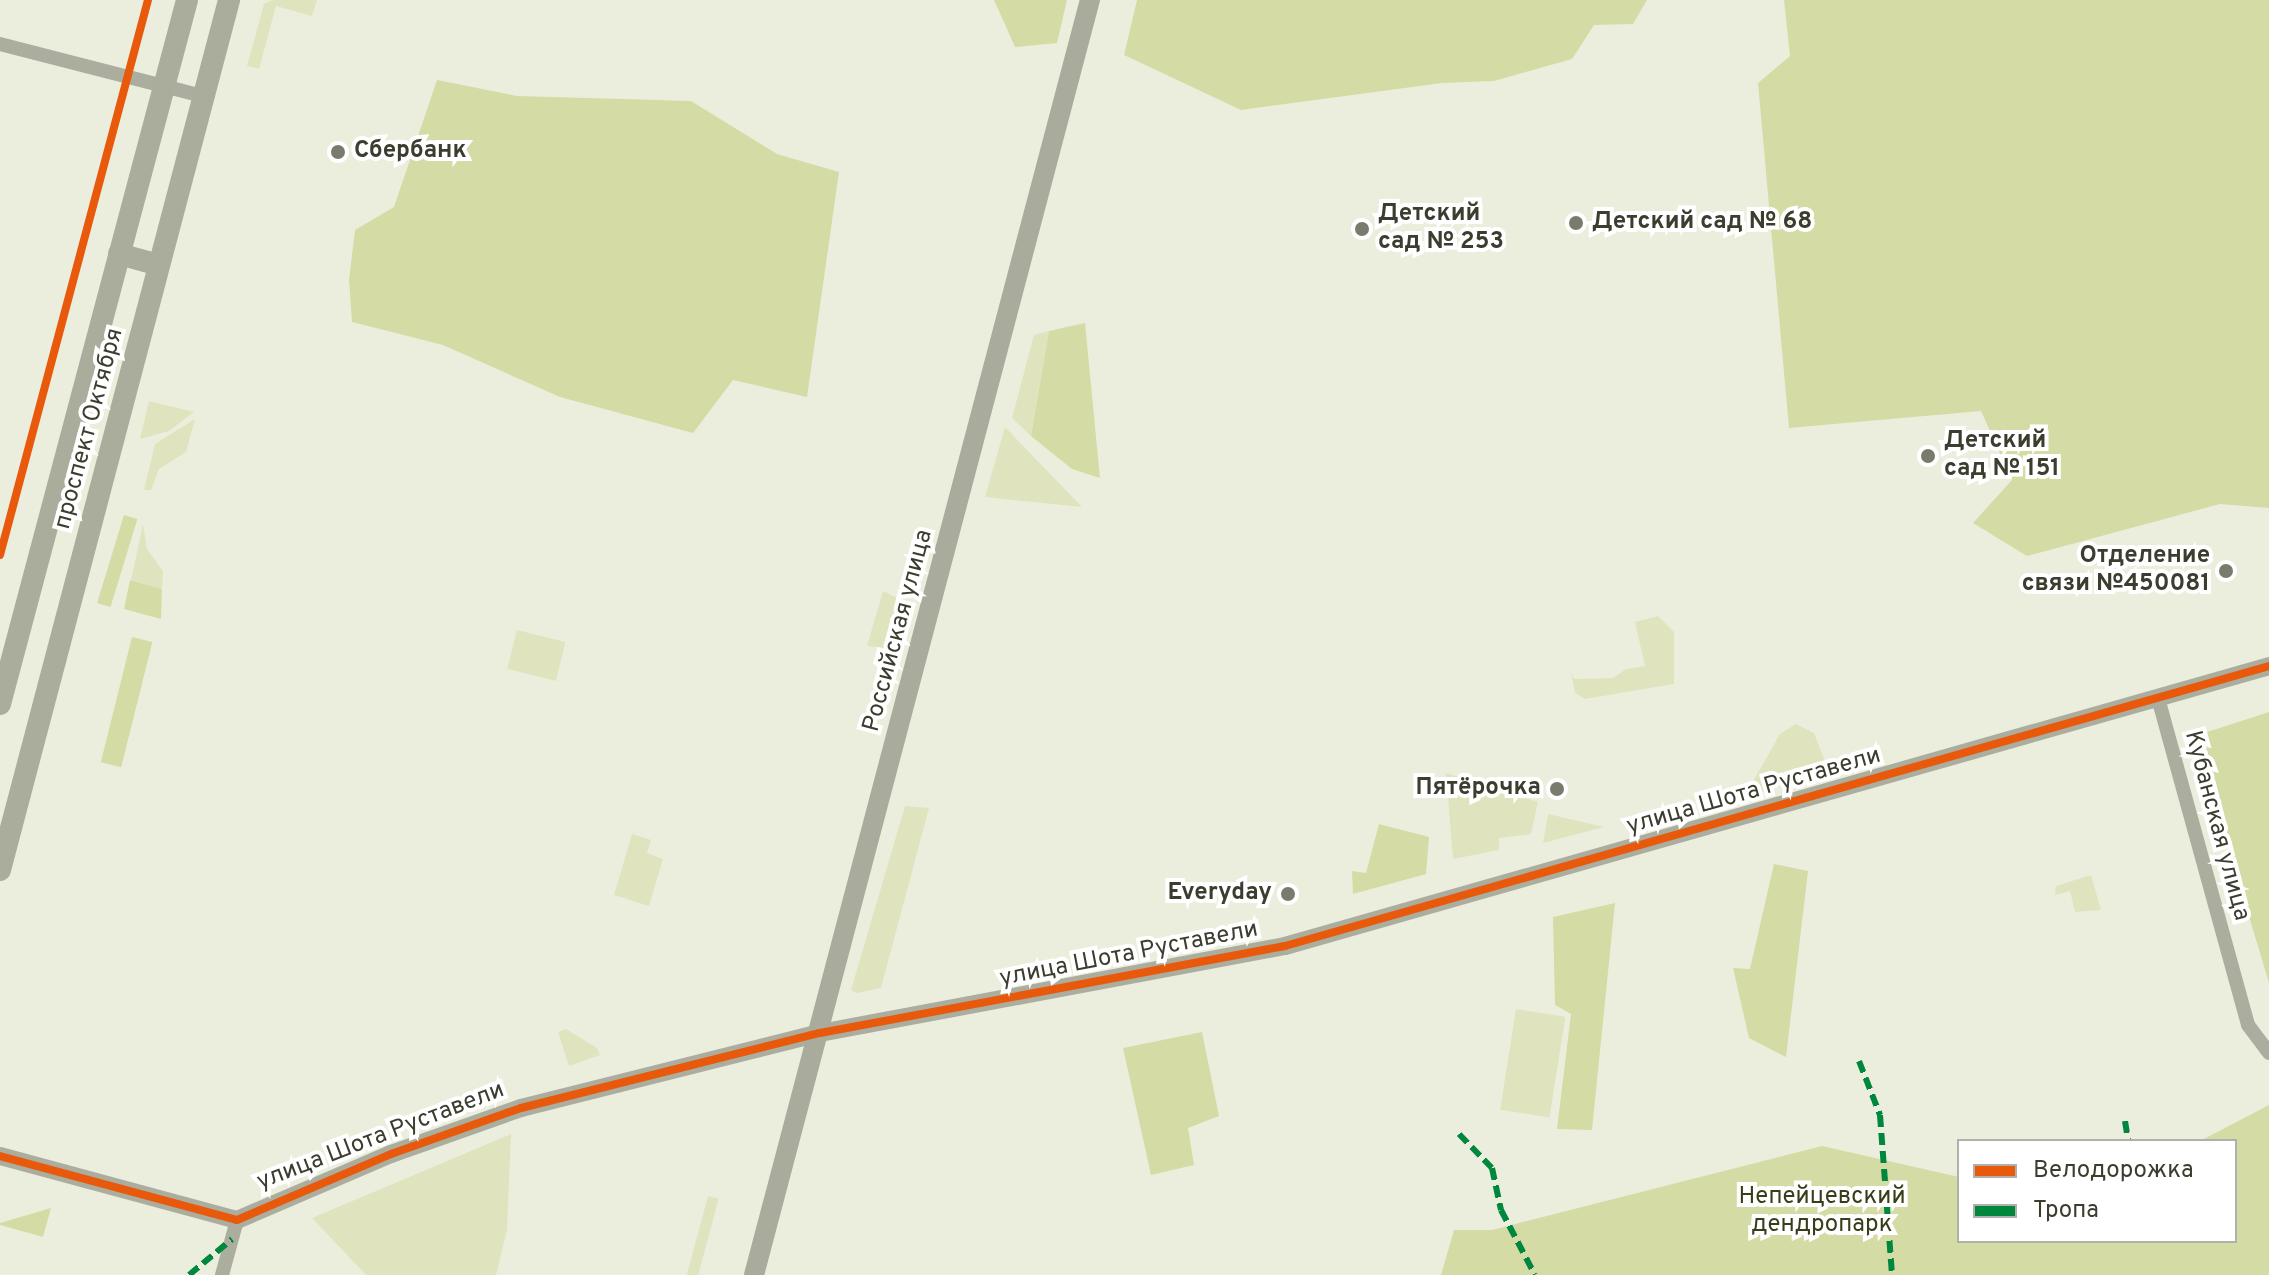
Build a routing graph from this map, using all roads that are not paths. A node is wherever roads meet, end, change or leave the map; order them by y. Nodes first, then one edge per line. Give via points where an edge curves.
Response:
1 (187, 0) edge
2 (229, 0) edge
3 (1090, 0) edge
4 (0, 44) edge
5 (164, 87) junction
6 (202, 96) junction
7 (119, 254) junction
8 (159, 265) junction
9 (2269, 666) edge
10 (2158, 698) junction
11 (0, 704) edge
12 (0, 870) edge
13 (820, 1033) junction
14 (2269, 1053) edge
15 (0, 1156) edge
16 (237, 1220) junction
17 (222, 1275) edge
18 (754, 1275) edge

1 - 5 main road, проспект Октября
2 - 6 main road, проспект Октября
3 - 13 main road, Российская улица
4 - 5 street
5 - 6 street
5 - 7 main road, проспект Октября
6 - 8 main road, проспект Октября
7 - 8 main road
7 - 11 main road, проспект Октября
8 - 12 main road, проспект Октября
9 - 10 street, улица Шота Руставели
10 - 13 street, улица Шота Руставели via 1285,946
10 - 14 street, Кубанская улица via 2248,1025
13 - 16 street, улица Шота Руставели via 521,1108 391,1154
13 - 18 main road, Российская улица
15 - 16 street, улица Шота Руставели
16 - 17 street

